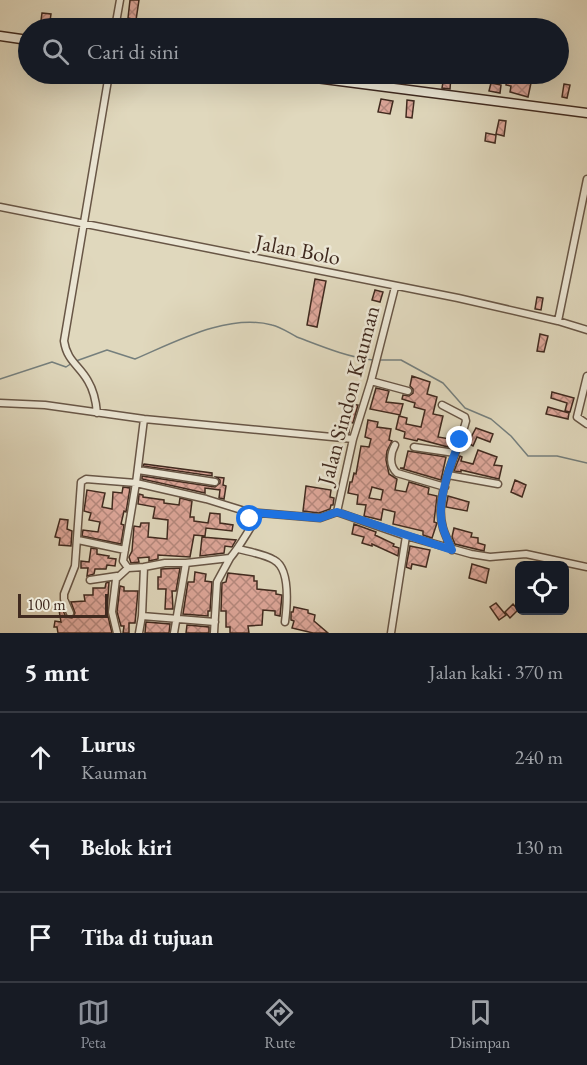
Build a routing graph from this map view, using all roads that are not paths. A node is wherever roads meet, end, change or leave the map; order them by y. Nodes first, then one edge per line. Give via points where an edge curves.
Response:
1 (120, 0) edge
2 (117, 18) edge
3 (0, 36) edge
4 (18, 38) edge
5 (107, 84) edge
6 (362, 84) edge
7 (587, 113) edge
8 (587, 179) edge
9 (0, 207) edge
10 (82, 223) junction
11 (395, 287) junction
12 (558, 321) junction
13 (587, 330) edge
14 (587, 376) edge
15 (371, 381) junction
16 (408, 391) dead end
17 (0, 403) edge
18 (442, 405) dead end
19 (97, 413) junction
20 (144, 419) junction
21 (587, 424) edge
22 (353, 439) junction
23 (395, 445) dead end
24 (414, 447) dead end
25 (455, 453) junction
26 (138, 470) junction
27 (448, 475) junction
28 (215, 482) dead end
29 (136, 483) junction
30 (498, 484) dead end
31 (445, 487) junction
32 (248, 512) junction
33 (337, 512) junction
34 (260, 514) junction
35 (251, 526) junction
36 (406, 536) junction
37 (78, 540) junction
38 (238, 549) junction
39 (125, 550) junction
40 (452, 550) junction
41 (230, 558) junction
42 (186, 562) junction
43 (144, 567) junction
44 (587, 567) edge
45 (128, 568) junction
46 (117, 576) junction
47 (90, 579) dead end
48 (70, 613) dead end
49 (142, 616) junction
50 (176, 619) junction
51 (214, 622) junction
52 (285, 622) dead end
53 (117, 633) edge
54 (139, 633) edge
55 (174, 633) edge
56 (214, 633) edge
57 (391, 633) edge

1 - 2 street
3 - 4 street
5 - 10 street
6 - 7 street
8 - 12 street
9 - 10 street, Jalan Bolo
10 - 11 street, Jalan Bolo
10 - 19 street via 65,349 93,391
11 - 12 street, Jalan Bolo
11 - 15 street, Jalan Sindon Kauman
12 - 13 street, Jalan Bolo
14 - 21 street via 577,417
15 - 16 street
15 - 22 street, Jalan Sindon Kauman
17 - 19 street
18 - 25 street via 465,417
19 - 20 street
20 - 22 street
20 - 26 street
22 - 33 street, Jalan Sindon Kauman
23 - 31 street via 391,462 397,473
24 - 25 street
25 - 27 street
26 - 28 street
26 - 29 street
27 - 30 street
27 - 31 street
29 - 32 street
29 - 37 street via 82,480
29 - 39 street
31 - 40 street via 442,527
32 - 34 street
32 - 35 street
33 - 34 street via 320,518
33 - 36 street
34 - 35 street
35 - 38 street
36 - 40 street
36 - 57 street
37 - 39 street
37 - 48 street via 74,572 64,594
38 - 41 street
38 - 52 street via 273,559 282,567 287,598
39 - 45 street via 124,563
40 - 44 street via 490,557 526,554
41 - 42 street
41 - 51 street via 217,582
42 - 43 street
42 - 50 street
43 - 45 street
43 - 49 street
45 - 46 street
46 - 47 street
46 - 53 street via 112,612
49 - 50 street
49 - 54 street
50 - 51 street
50 - 55 street
51 - 56 street

